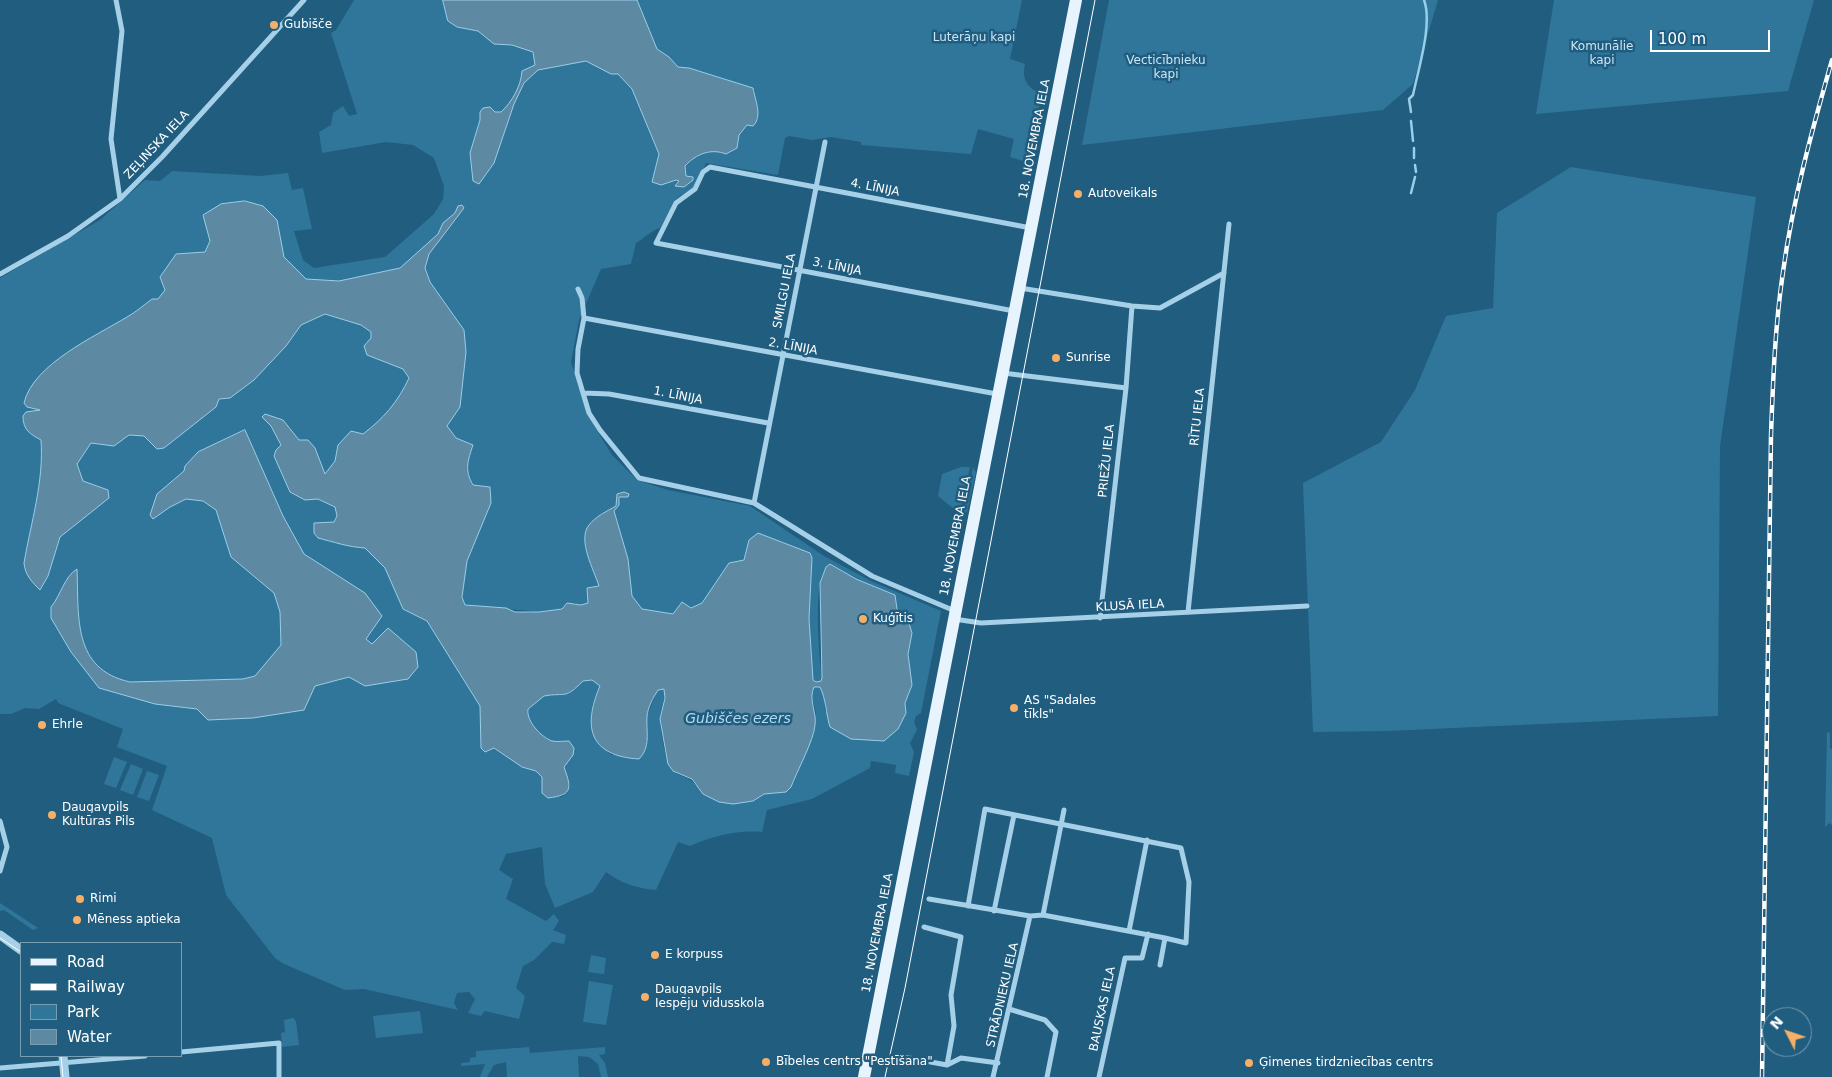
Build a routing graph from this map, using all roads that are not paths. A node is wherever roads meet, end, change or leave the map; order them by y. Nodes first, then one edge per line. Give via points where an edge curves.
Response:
1 (116, 0) edge
2 (304, 0) edge
3 (1076, 0) edge
4 (825, 142) dead end
5 (816, 188) junction
6 (120, 199) junction
7 (1229, 224) dead end
8 (1031, 228) junction
9 (656, 243) joint
10 (799, 270) junction
11 (1224, 273) junction
12 (0, 274) edge
13 (1019, 288) junction
14 (578, 289) dead end
15 (1132, 306) junction
16 (1015, 311) junction
17 (584, 318) junction
18 (782, 356) junction
19 (1002, 373) junction
20 (1126, 388) junction
21 (584, 393) junction
22 (998, 394) junction
23 (768, 423) junction
24 (754, 503) junction
25 (1307, 606) dead end
26 (1188, 612) junction
27 (954, 615) junction
28 (1100, 618) junction
29 (1064, 810) dead end
30 (1014, 815) junction
31 (0, 821) edge
32 (1061, 825) junction
33 (1147, 840) junction
34 (0, 871) edge
35 (929, 899) dead end
36 (968, 906) junction
37 (994, 911) junction
38 (1043, 915) junction
39 (1030, 916) junction
40 (924, 927) dead end
41 (1129, 930) junction
42 (1148, 934) junction
43 (0, 935) edge
44 (1165, 938) junction
45 (20, 949) edge
46 (1160, 965) dead end
47 (1009, 1009) junction
48 (182, 1052) edge
49 (898, 1056) dead end
50 (118, 1057) edge
51 (64, 1059) edge
52 (998, 1063) junction
53 (947, 1065) junction
54 (0, 1068) edge
55 (65, 1077) edge
56 (279, 1077) edge
57 (864, 1077) edge
58 (993, 1077) edge
59 (1047, 1077) edge
60 (1099, 1077) edge

1 - 6 street via 122,31 111,139
2 - 6 street, ZEĻINSKA IELA
3 - 8 main road, 18. NOVEMBRA IELA
4 - 5 street, SMILGU IELA
5 - 8 street, 4. LĪNIJA
5 - 9 street, 4. LĪNIJA via 710,167 703,172 695,189 676,203
5 - 10 street, SMILGU IELA
6 - 12 street, ZEĻINSKA IELA via 68,236
7 - 11 street, RĪTU IELA
8 - 13 main road, 18. NOVEMBRA IELA
9 - 10 street, 3. LĪNIJA
10 - 16 street, 3. LĪNIJA
10 - 18 street, SMILGU IELA
11 - 15 street via 1160,308
11 - 26 street, RĪTU IELA
13 - 15 street
13 - 16 main road, 18. NOVEMBRA IELA
14 - 17 street
15 - 20 street, PRIEŽU IELA
16 - 19 main road, 18. NOVEMBRA IELA
17 - 18 street, 2. LĪNIJA
17 - 21 street via 577,373
18 - 22 street, 2. LĪNIJA
18 - 23 street, SMILGU IELA
19 - 20 street
19 - 22 main road, 18. NOVEMBRA IELA
20 - 28 street, PRIEŽU IELA
21 - 23 street, 1. LĪNIJA via 610,394
21 - 24 street via 589,413 639,478
22 - 27 main road, 18. NOVEMBRA IELA
23 - 24 street, SMILGU IELA
24 - 27 street via 872,576
25 - 26 street, KLUSĀ IELA
26 - 28 street, KLUSĀ IELA
27 - 28 street, KLUSĀ IELA via 981,623
27 - 57 main road, 18. NOVEMBRA IELA
29 - 32 street
30 - 32 street
30 - 36 street via 985,809
30 - 37 street
31 - 34 street via 7,847
32 - 33 street
32 - 38 street
33 - 41 street
33 - 44 street via 1182,848 1189,882 1186,943
35 - 36 street
36 - 37 street
37 - 39 street
38 - 39 street
38 - 41 street
39 - 47 street, STRĀDNIEKU IELA
40 - 53 street via 961,937 950,995 954,1026
41 - 42 street
42 - 44 street
42 - 60 street, BAUSKAS IELA via 1142,958 1125,958
43 - 45 street
44 - 46 street
47 - 52 street, STRĀDNIEKU IELA
47 - 59 street via 1045,1020 1056,1032
48 - 56 street via 278,1043
49 - 53 street
50 - 51 street
51 - 54 street
51 - 55 street
52 - 53 street via 961,1058
52 - 58 street, STRĀDNIEKU IELA

